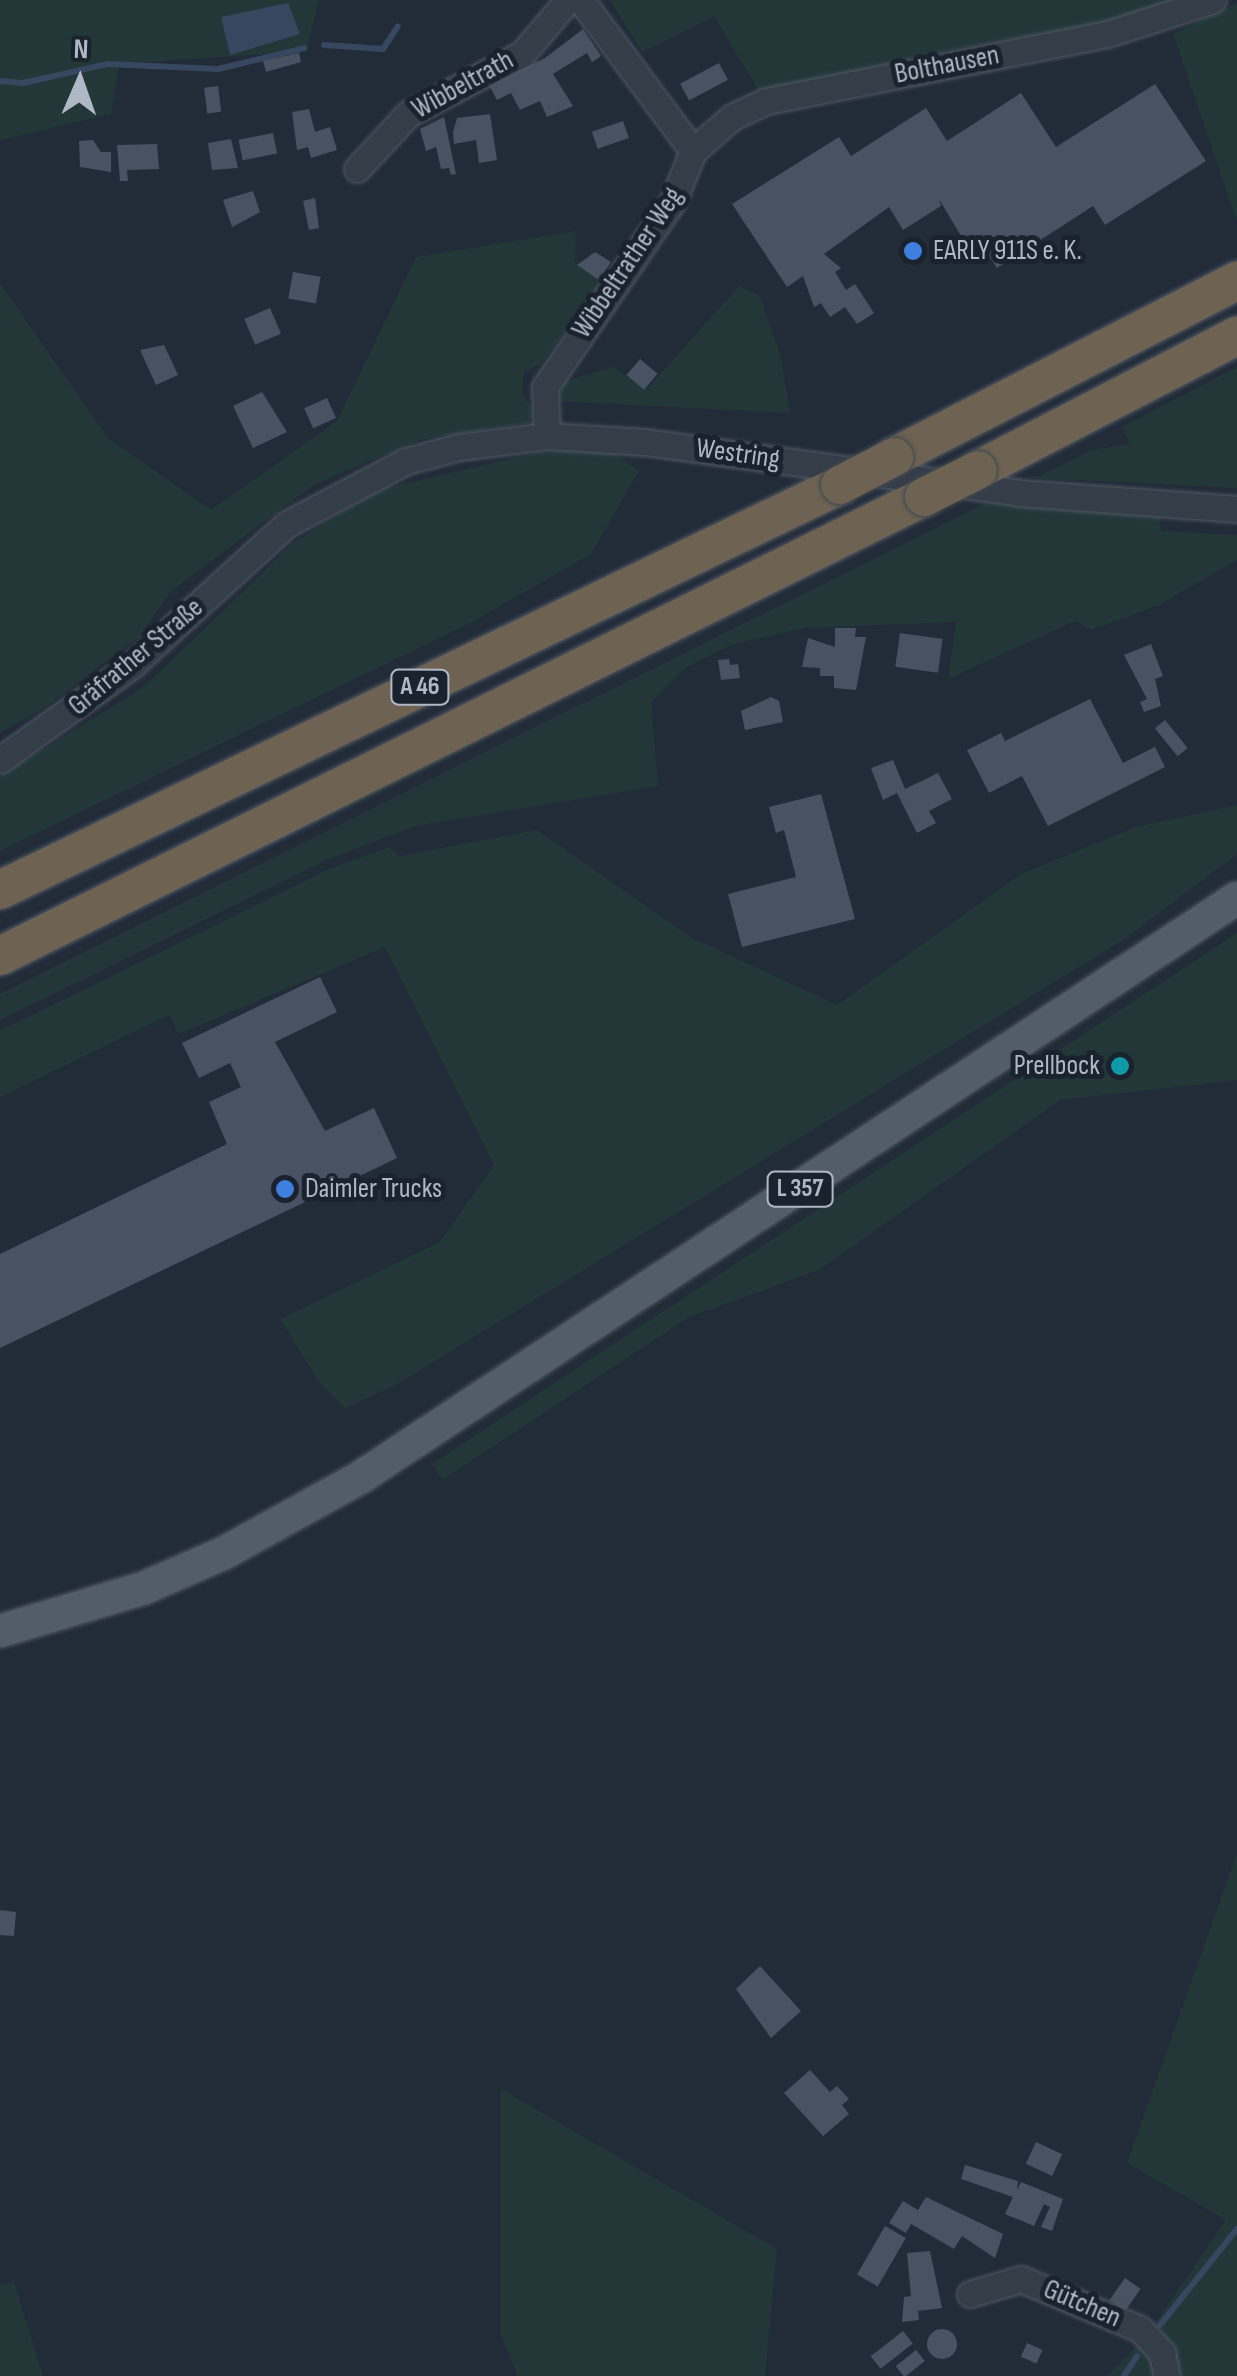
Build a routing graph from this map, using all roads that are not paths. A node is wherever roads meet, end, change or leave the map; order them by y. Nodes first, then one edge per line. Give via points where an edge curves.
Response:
1 (568, 0) edge
2 (582, 0) edge
3 (1213, 0) edge
4 (693, 151) junction
5 (357, 169) dead end
6 (1237, 281) edge
7 (1237, 336) edge
8 (546, 436) junction
9 (1237, 508) edge
10 (262, 543) joint
11 (0, 760) edge
12 (0, 890) edge
13 (1237, 898) edge
14 (10, 953) edge
15 (0, 1630) edge
16 (970, 2294) dead end
17 (1168, 2376) edge

1 - 5 street, Wibbeltrath via 522,54 408,114
2 - 4 street
3 - 4 street, Bolthausen via 1107,34 766,101 732,117
4 - 8 street, Wibbeltrather Weg via 673,200 546,388
6 - 12 highway, A 46, bridge via 840,485
7 - 14 highway, A 46, bridge
8 - 9 street, Westring via 690,447 1020,493
8 - 10 street, Westring via 406,461 326,498
10 - 11 street, Gräfrather Straße via 64,719
13 - 15 main road, L 357 via 361,1476 224,1553 144,1588
16 - 17 street, Gütchen via 1020,2279 1140,2329 1162,2353

